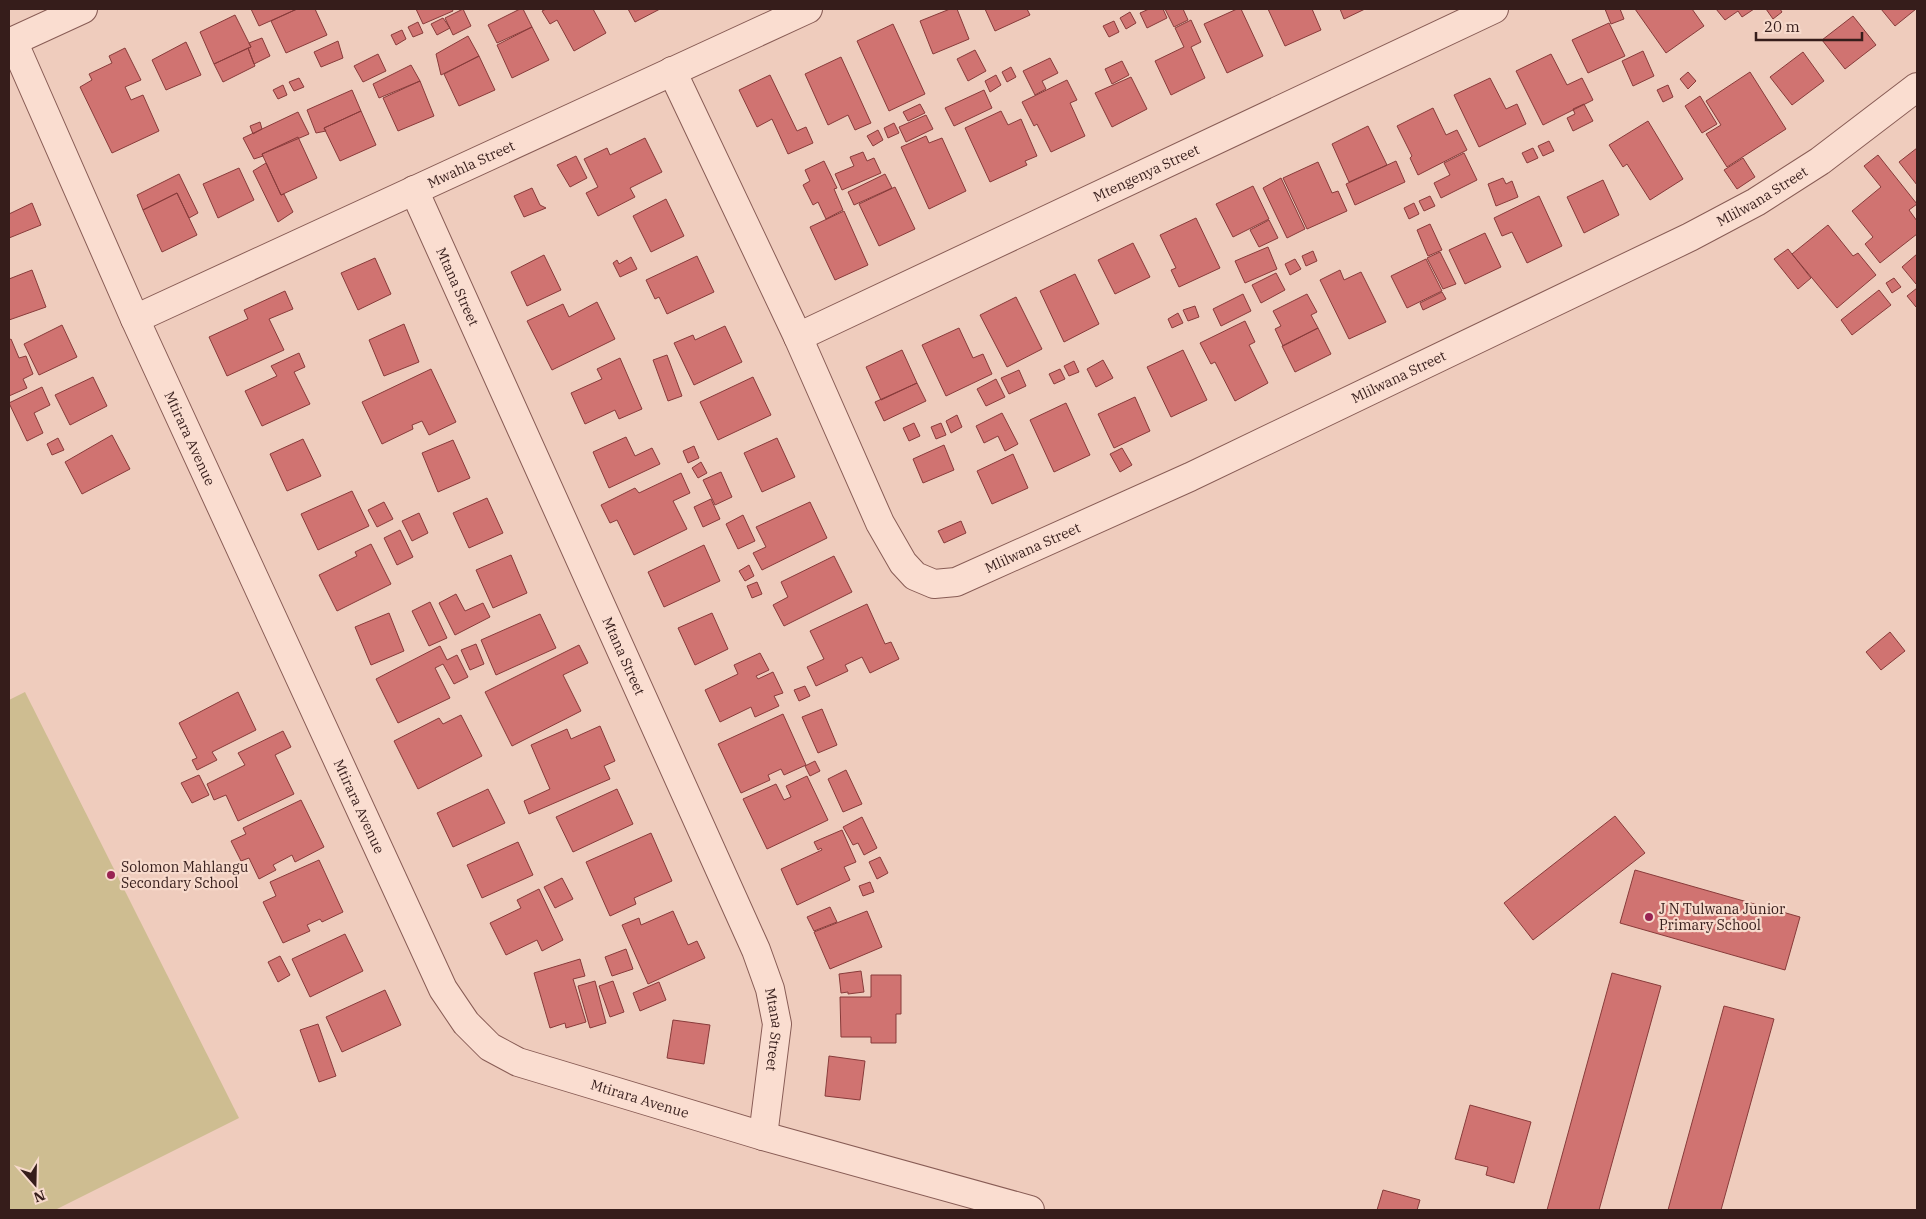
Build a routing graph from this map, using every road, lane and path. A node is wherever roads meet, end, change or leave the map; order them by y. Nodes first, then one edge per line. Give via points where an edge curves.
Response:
1 (83, 9) edge
2 (808, 9) edge
3 (1494, 9) edge
4 (11, 42) edge
5 (672, 71) junction
6 (1917, 87) edge
7 (414, 190) junction
8 (136, 319) junction
9 (798, 337) junction
10 (763, 1136) junction
11 (1030, 1210) edge

1 - 4 street
2 - 5 street, Mwahla Street
3 - 9 street, Mtengenya Street
4 - 8 street, Mtirara Avenue
5 - 7 street, Mwahla Street
5 - 9 street, Mlilwana Street
6 - 9 street, Mlilwana Street via 1820,161 1756,202 1690,237 1190,477 956,582 934,584 915,576 903,563 880,523
7 - 8 street, Mwahla Street
7 - 10 street, Mtana Street via 756,950 770,989 777,1024
8 - 10 street, Mtirara Avenue via 435,972 466,1023 490,1047 518,1062
10 - 11 street, Mtirara Avenue

